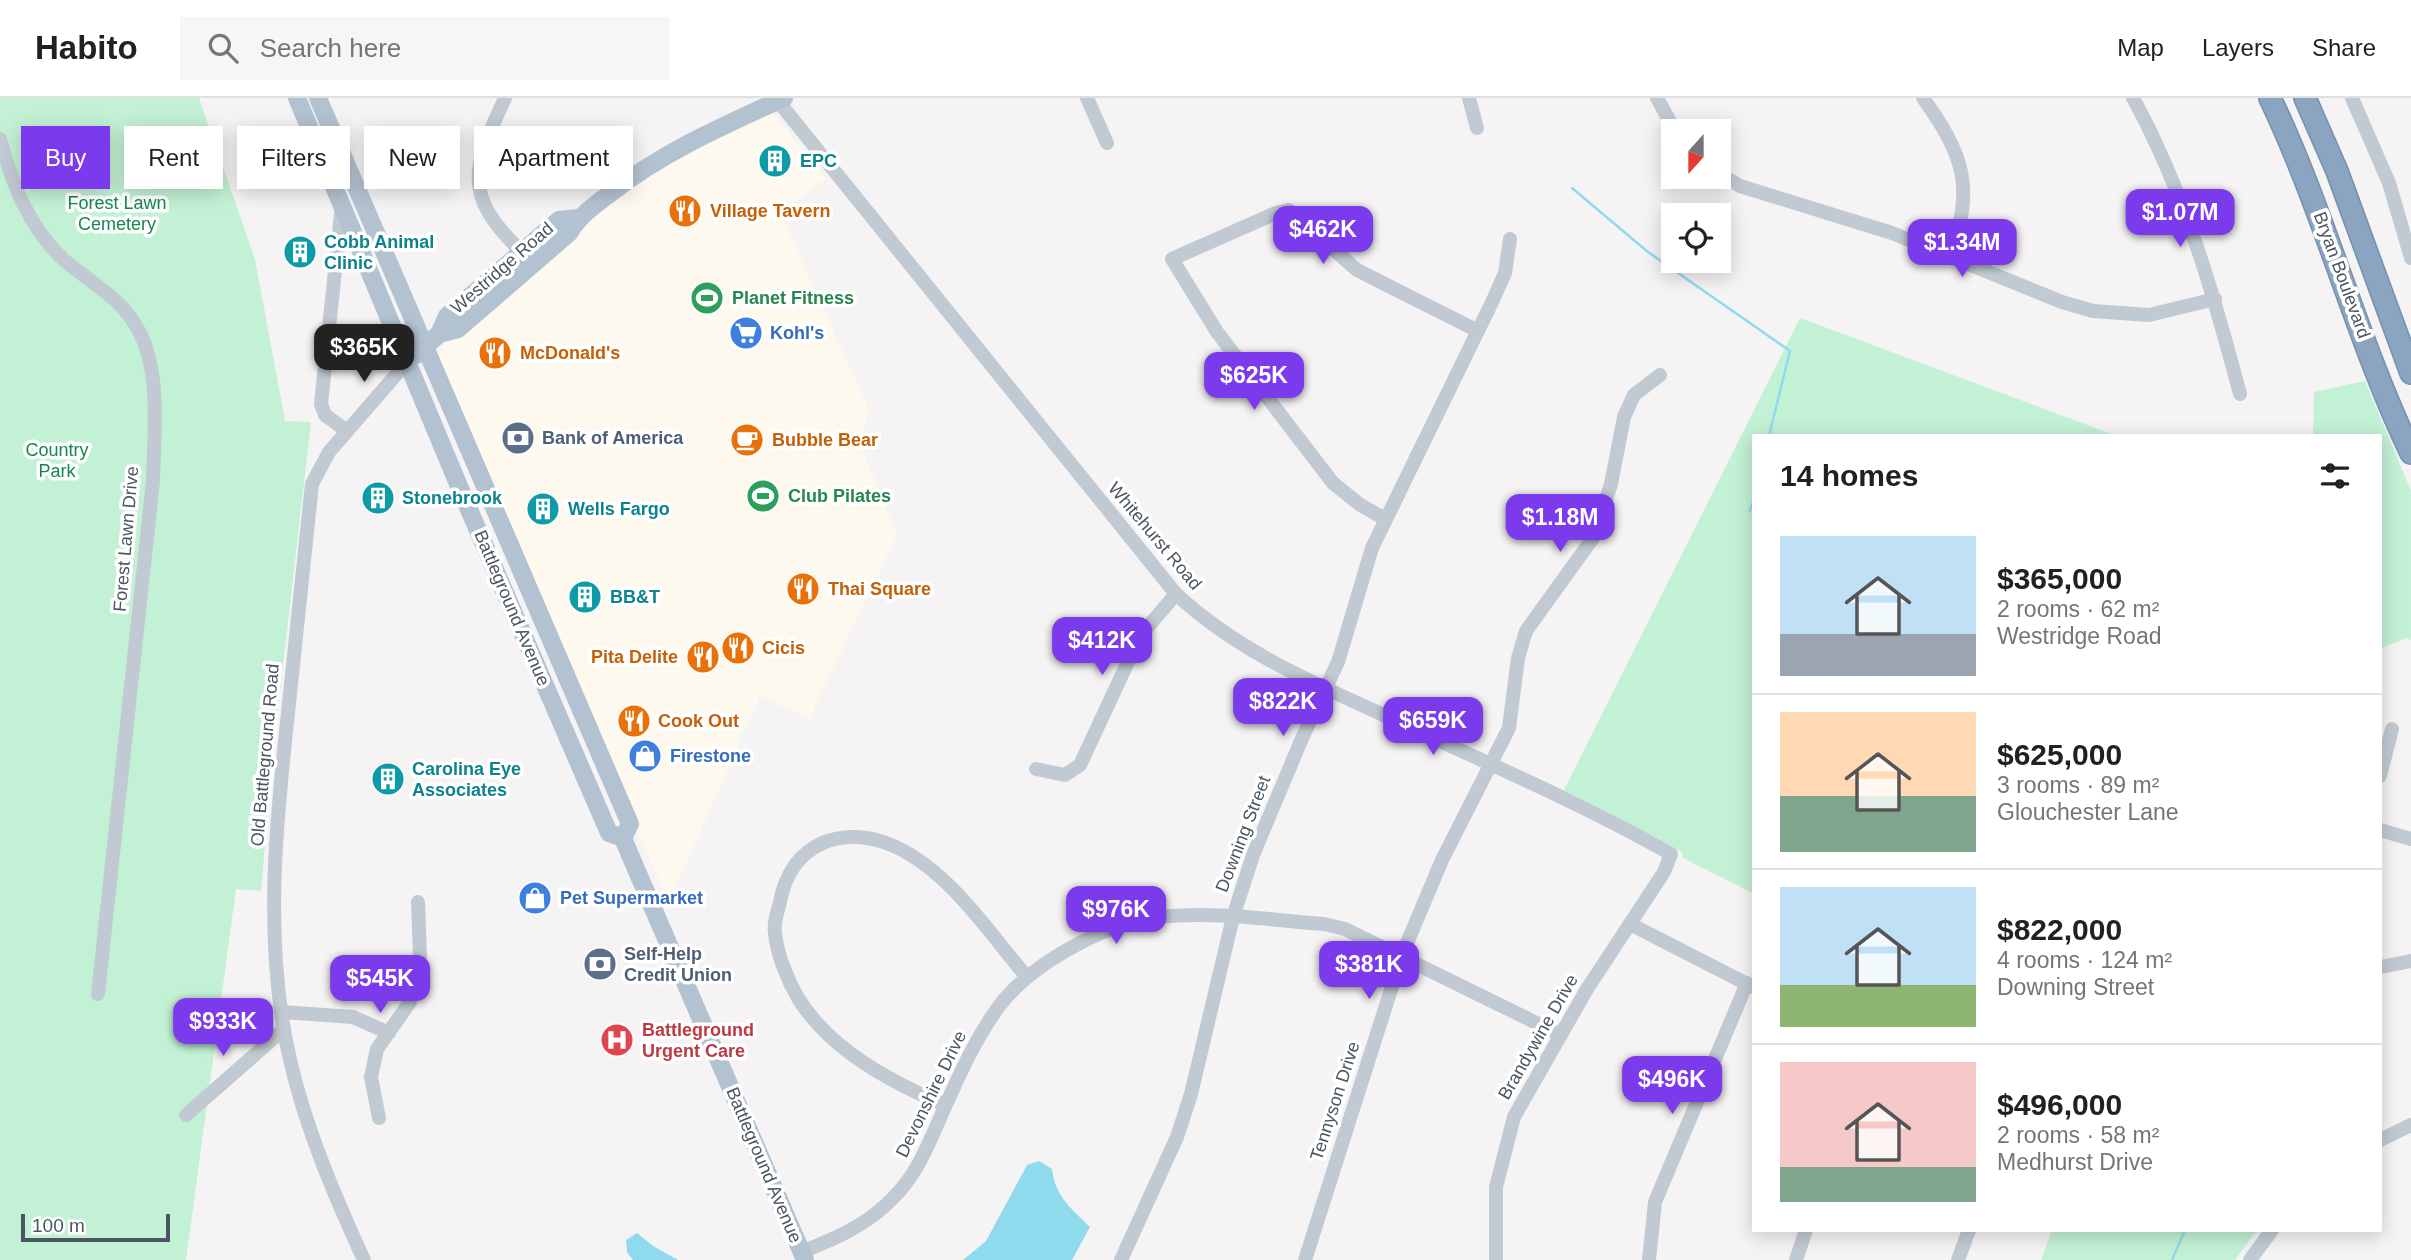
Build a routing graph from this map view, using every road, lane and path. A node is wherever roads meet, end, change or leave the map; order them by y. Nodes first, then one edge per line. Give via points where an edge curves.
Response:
1 (297, 98) edge
2 (318, 98) edge
3 (505, 98) edge
4 (1087, 98) edge
5 (1469, 98) edge
6 (1657, 98) edge
7 (1923, 98) edge
8 (2133, 98) edge
9 (2270, 98) edge
10 (2305, 98) edge
11 (2352, 98) edge
12 (781, 99) edge
13 (1668, 119) edge
14 (1477, 128) dead end
15 (0, 139) edge
16 (1107, 143) dead end
17 (1731, 181) edge
18 (342, 204) junction
19 (578, 218) junction
20 (1510, 239) dead end
21 (362, 249) junction
22 (522, 252) junction
23 (1950, 255) junction
24 (2411, 258) edge
25 (337, 264) junction
26 (2215, 299) junction
27 (1478, 331) junction
28 (439, 334) junction
29 (424, 348) junction
30 (408, 362) junction
31 (2411, 373) edge
32 (1660, 375) dead end
33 (2240, 394) dead end
34 (347, 431) junction
35 (2411, 453) edge
36 (1385, 519) junction
37 (1176, 594) junction
38 (522, 632) junction
39 (563, 668) junction
40 (1326, 688) junction
41 (2392, 729) dead end
42 (1489, 763) junction
43 (2382, 768) edge
44 (1036, 769) dead end
45 (2382, 831) edge
46 (623, 838) junction
47 (2411, 839) edge
48 (1671, 854) joint
49 (418, 902) dead end
50 (1233, 917) junction
51 (1630, 924) junction
52 (1402, 955) junction
53 (2411, 961) edge
54 (2382, 967) edge
55 (1027, 977) junction
56 (1750, 985) edge
57 (99, 994) dead end
58 (282, 1012) junction
59 (284, 1029) junction
60 (389, 1033) junction
61 (1561, 1035) junction
62 (945, 1105) junction
63 (186, 1115) dead end
64 (379, 1118) dead end
65 (2411, 1125) edge
66 (2382, 1139) edge
67 (1804, 1232) edge
68 (1968, 1232) edge
69 (2271, 1232) edge
70 (803, 1256) edge
71 (364, 1260) edge
72 (1121, 1260) edge
73 (1305, 1260) edge
74 (1496, 1260) edge
75 (1650, 1260) edge
76 (1796, 1260) edge
77 (1958, 1260) edge
78 (2250, 1260) edge

1 - 18 main road, Battleground Avenue
2 - 29 main road, Battleground Avenue
3 - 22 street via 485,142 478,179 482,205
4 - 16 street
5 - 14 street
6 - 13 street
7 - 23 street via 1956,152 1966,194 1962,225
8 - 26 street via 2161,152
9 - 35 highway, Bryan Boulevard via 2329,236
10 - 31 highway, Bryan Boulevard via 2337,171
11 - 24 street via 2389,183
12 - 19 main road, Westridge Road via 675,149
12 - 37 street, Whitehurst Road
15 - 57 street, Forest Lawn Drive via 25,209 46,241 130,314 149,361 153,481
17 - 23 street
18 - 21 main road, Battleground Avenue
18 - 25 street
19 - 22 main road, Westridge Road via 559,220
19 - 28 main road, Westridge Road via 569,233 458,329
20 - 27 street, Downing Street via 1505,273
21 - 25 street
21 - 30 main road, Battleground Avenue
22 - 28 main road, Westridge Road via 447,316
23 - 26 street via 2093,311 2149,315
25 - 34 street via 321,408
26 - 33 street
27 - 36 street, Downing Street
27 - 36 street via 1357,270 1289,210 1172,258 1217,332 1333,483
28 - 29 main road, Westridge Road
29 - 30 main road, Westridge Road
29 - 39 main road, Battleground Avenue
30 - 34 street, Westridge Road
30 - 38 main road, Battleground Avenue
32 - 42 street, Tennyson Drive via 1634,395 1624,417 1611,484 1593,537 1526,631 1509,728
34 - 58 street, Old Battleground Road via 315,475 306,534 272,895
36 - 40 street, Downing Street
37 - 40 street, Whitehurst Road via 1230,639
37 - 44 street via 1140,636 1080,765 1065,775
38 - 39 main road via 536,640 551,668
38 - 46 main road, Battleground Avenue via 609,833
39 - 46 main road, Battleground Avenue via 630,824
40 - 42 street, Whitehurst Road
40 - 50 street, Downing Street via 1253,855
41 - 43 street
42 - 48 street, Whitehurst Road
42 - 52 street, Tennyson Drive
45 - 47 street
46 - 70 main road, Battleground Avenue
48 - 51 street, Brandywine Drive
49 - 60 street via 419,958 410,1002
50 - 52 street, Devonshire Drive via 1324,924
50 - 55 street, Devonshire Drive via 1168,916 1130,923 1075,947
50 - 72 street, Downing Street via 1191,1094
51 - 56 street
51 - 61 street, Brandywine Drive
52 - 61 street, Devonshire Drive
52 - 73 street, Tennyson Drive
53 - 54 street
55 - 62 street, Devonshire Drive via 978,1039
55 - 62 street via 951,889 898,848 872,838 845,836 813,845 792,866 781,892 774,931 798,998 847,1050 883,1076
56 - 75 street via 1655,1202
58 - 59 street, Old Battleground Road
58 - 60 street via 353,1017
59 - 63 street
59 - 71 street, Old Battleground Road via 315,1144
60 - 64 street via 377,1049 371,1077
61 - 74 street, Brandywine Drive via 1519,1106 1503,1149 1494,1210
62 - 70 street, Devonshire Drive via 916,1170 893,1199 857,1227
65 - 66 street
67 - 76 street
68 - 77 street
69 - 78 street

